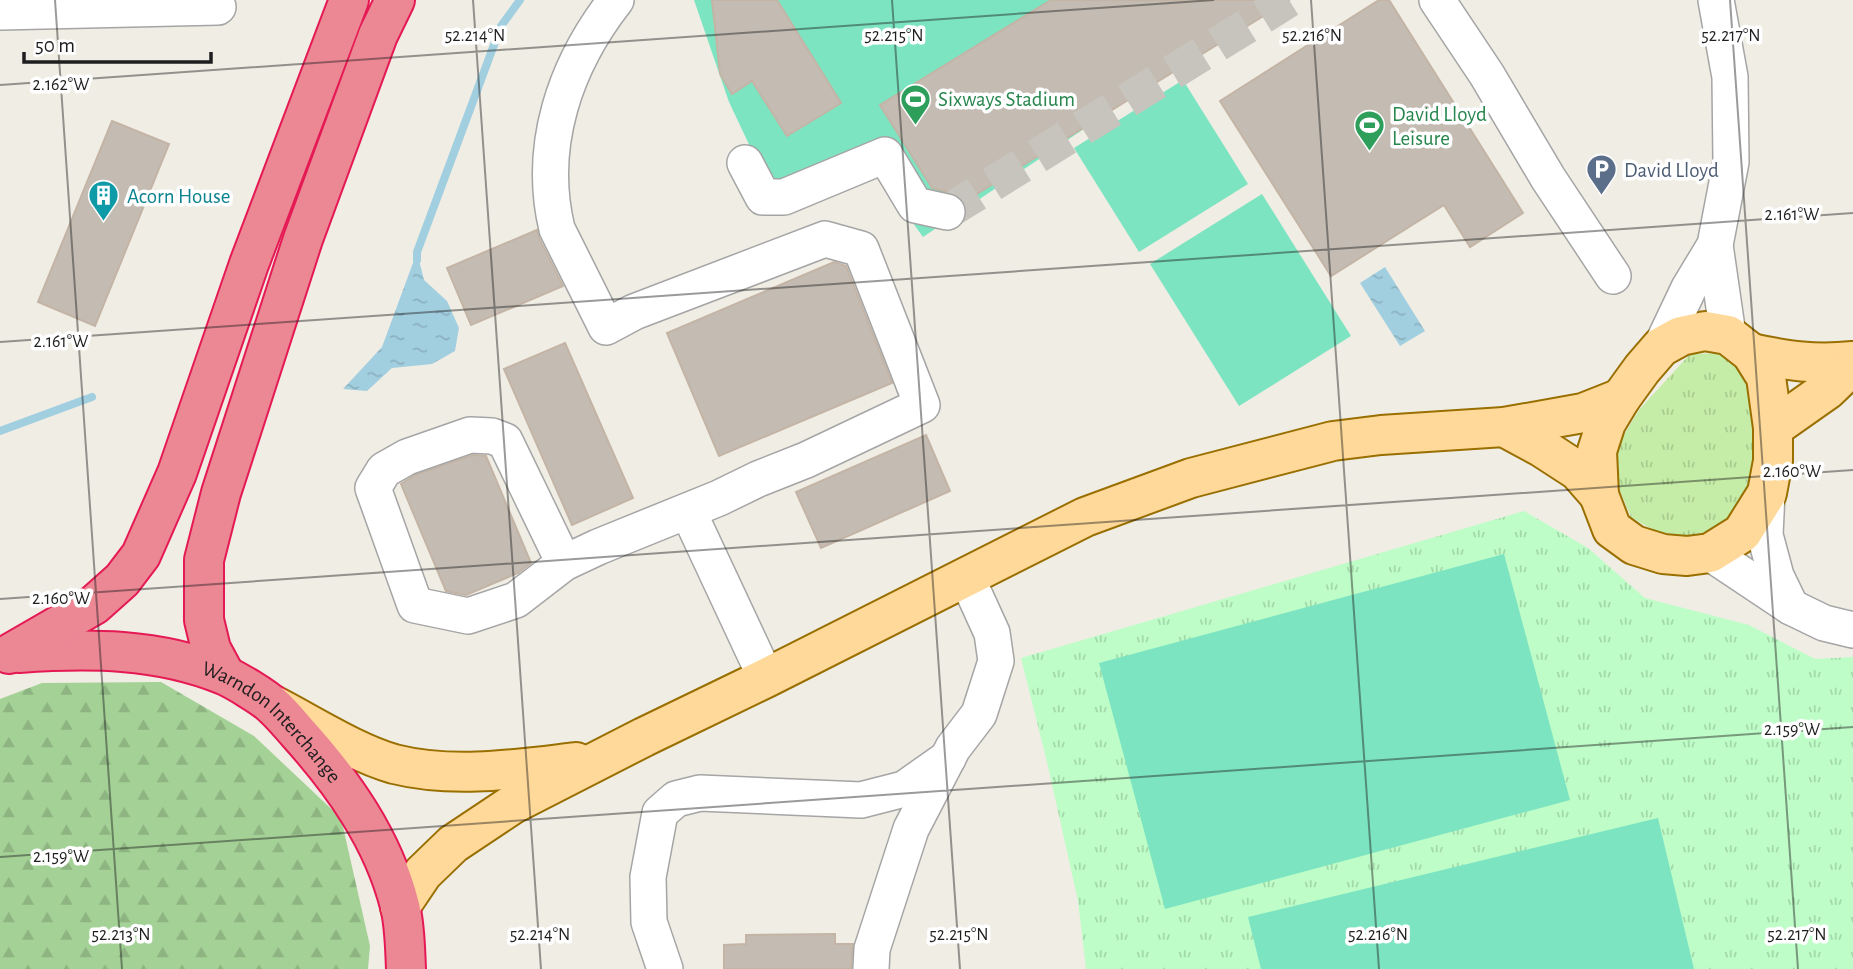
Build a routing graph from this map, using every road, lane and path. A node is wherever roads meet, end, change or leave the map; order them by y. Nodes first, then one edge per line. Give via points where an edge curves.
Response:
1 (349, 0) edge
2 (395, 0) edge
3 (616, 0) edge
4 (1437, 0) edge
5 (1716, 0) edge
6 (218, 7) dead end
7 (0, 12) edge
8 (745, 163) dead end
9 (947, 212) dead end
10 (1715, 245) junction
11 (1613, 276) dead end
12 (1740, 344) junction
13 (1661, 347) junction
14 (1853, 363) edge
15 (1621, 398) junction
16 (1504, 427) junction
17 (1773, 428) junction
18 (1767, 493) junction
19 (1599, 495) junction
20 (688, 511) junction
21 (1710, 553) junction
22 (564, 563) junction
23 (966, 576) junction
24 (1791, 607) junction
25 (1853, 630) edge
26 (5, 655) edge
27 (225, 675) junction
28 (766, 678) junction
29 (271, 704) junction
30 (948, 758) junction
31 (600, 759) junction
32 (404, 937) edge
33 (422, 969) edge
34 (665, 969) edge
35 (871, 969) edge

1 - 26 highway via 248,264 177,473 141,555 94,605
2 - 27 highway via 303,239 221,493 204,560 204,620 211,649
3 - 20 street via 576,62 560,105 550,181 557,229 606,327 825,239 861,249 922,405
4 - 11 street
5 - 10 street via 1730,77 1731,162
6 - 7 street
8 - 9 street via 763,197 784,197 885,155 915,205
10 - 12 street
10 - 13 street
12 - 13 main road via 1705,331 1681,336
12 - 14 main road via 1785,360
12 - 17 main road via 1766,377
13 - 15 main road
14 - 17 main road via 1827,390
15 - 16 main road via 1583,413
15 - 19 main road via 1597,451
16 - 19 main road via 1578,471
16 - 23 main road via 1333,441 1191,478 1085,517
17 - 18 main road
18 - 21 main road via 1742,533
18 - 24 street via 1765,535 1776,576
19 - 21 main road via 1612,529 1634,545 1663,554
20 - 22 street
20 - 28 street
21 - 24 street
22 - 22 street via 516,600 468,616 415,605 373,488 384,470 407,457 470,435 505,441
23 - 28 main road
23 - 30 street via 992,633 996,661 979,714
24 - 25 street via 1824,623
26 - 27 highway, Warndon Interchange via 130,651
27 - 29 highway, Warndon Interchange
28 - 31 main road
29 - 31 main road via 394,764 448,772
29 - 32 highway, Warndon Interchange via 321,759 378,845 391,875
30 - 34 street via 904,789 861,800 700,793 676,799 660,813 648,877 649,922
30 - 35 street via 911,829 872,949
31 - 32 main road via 513,804 453,844 423,873
32 - 33 highway, Warndon Interchange

